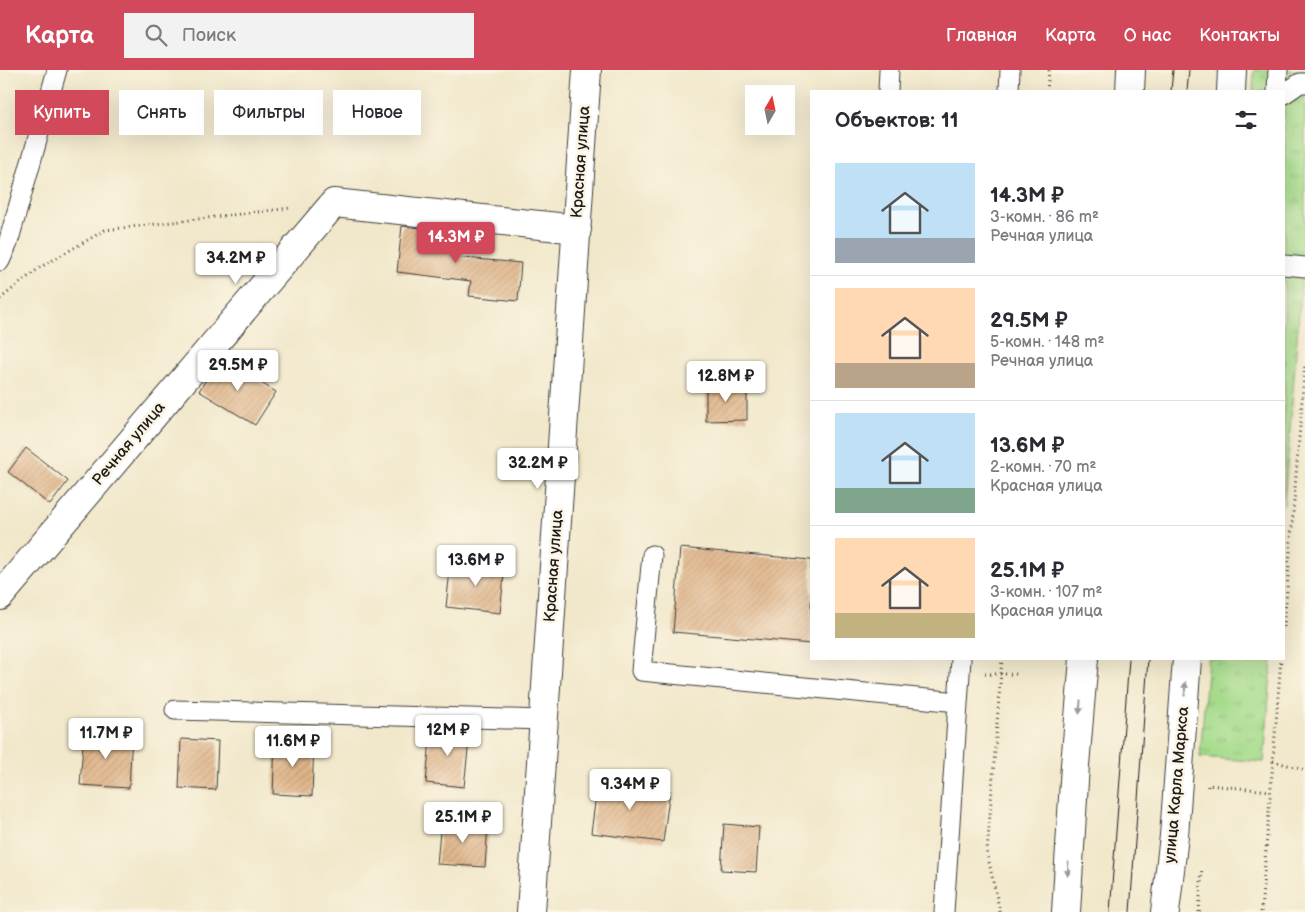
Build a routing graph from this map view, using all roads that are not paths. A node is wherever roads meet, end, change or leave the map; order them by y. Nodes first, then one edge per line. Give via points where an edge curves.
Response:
1 (57, 70) edge
2 (587, 70) edge
3 (889, 70) edge
4 (1010, 70) edge
5 (1131, 70) edge
6 (1232, 70) edge
7 (1278, 70) edge
8 (1305, 84) edge
9 (888, 90) edge
10 (1009, 90) edge
11 (1130, 90) edge
12 (1231, 90) edge
13 (1276, 90) edge
14 (1285, 93) edge
15 (577, 229) junction
16 (0, 261) edge
17 (1285, 265) edge
18 (1305, 267) edge
19 (652, 555) dead end
20 (0, 596) edge
21 (1084, 660) edge
22 (1187, 660) edge
23 (960, 666) edge
24 (958, 702) junction
25 (175, 710) dead end
26 (544, 720) junction
27 (531, 912) edge
28 (944, 912) edge
29 (1066, 912) edge
30 (1165, 912) edge

1 - 16 lane via 8,243
2 - 15 street, Красная улица
3 - 9 lane
4 - 10 lane
5 - 11 street
6 - 12 street
7 - 13 lane
8 - 14 lane via 1300,83
15 - 20 street, Речная улица via 334,203
15 - 26 street, Красная улица
17 - 18 lane
19 - 24 lane via 641,671
21 -> 29 street
30 -> 22 street, улица Карла Маркса
23 - 24 lane
24 - 28 lane
25 - 26 lane
26 - 27 street, Красная улица

